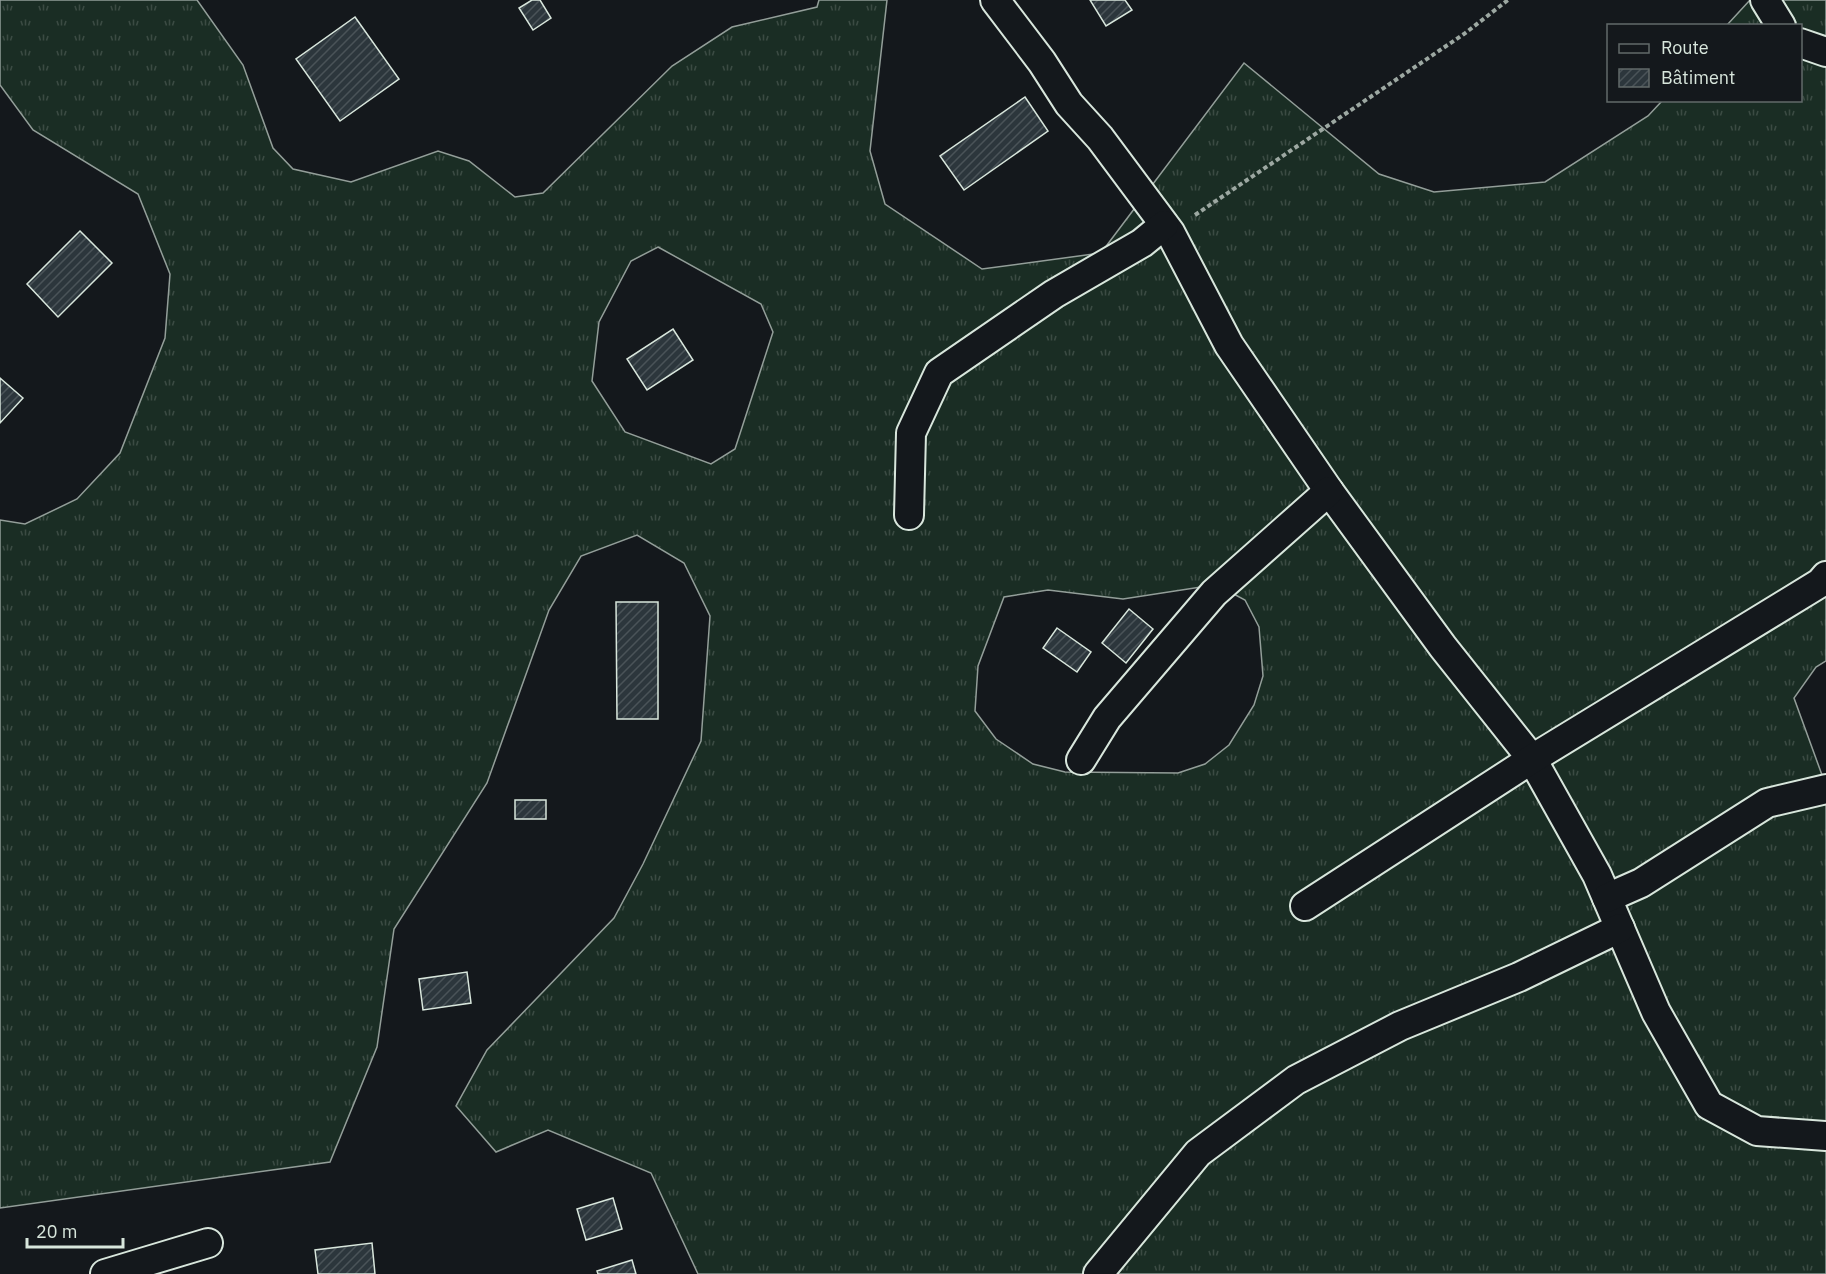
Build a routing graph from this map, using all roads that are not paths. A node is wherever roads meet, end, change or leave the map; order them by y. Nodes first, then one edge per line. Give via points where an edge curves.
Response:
1 (995, 0) edge
2 (1765, 0) edge
3 (1780, 24) edge
4 (1802, 44) edge
5 (1826, 52) edge
6 (1167, 229) junction
7 (1329, 491) junction
8 (909, 514) dead end
9 (1826, 576) edge
10 (1532, 759) junction
11 (1081, 760) dead end
12 (1826, 789) edge
13 (1607, 898) junction
14 (1305, 906) dead end
15 (1620, 928) junction
16 (1825, 1140) edge
17 (208, 1243) dead end
18 (105, 1274) edge
19 (1098, 1274) edge

1 - 6 street via 1069,104 1100,138
2 - 3 street
4 - 5 street
6 - 7 street via 1229,345
6 - 8 street via 1054,294 939,373 911,433
7 - 10 street
7 - 11 street via 1214,593 1107,717
9 - 10 street
10 - 13 street
10 - 14 street
12 - 13 street via 1767,803 1641,883
13 - 15 street
15 - 16 street via 1656,1012 1709,1105 1757,1131
15 - 19 street via 1519,977 1400,1026 1296,1080 1198,1153
17 - 18 street

